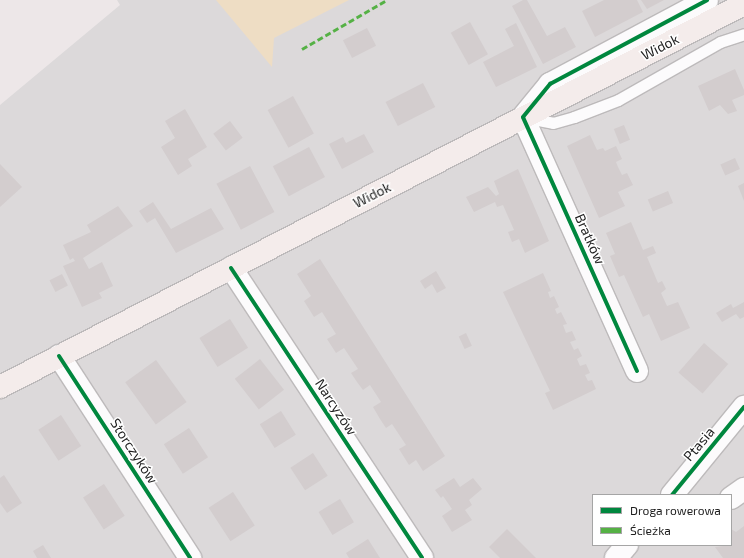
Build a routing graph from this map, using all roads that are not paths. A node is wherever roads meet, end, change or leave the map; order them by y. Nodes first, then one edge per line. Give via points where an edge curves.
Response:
1 (707, 0) edge
2 (744, 4) edge
3 (744, 34) edge
4 (523, 117) junction
5 (230, 268) junction
6 (59, 356) junction
7 (637, 371) dead end
8 (0, 387) edge
9 (744, 408) edge
10 (744, 489) edge
11 (673, 494) edge
12 (732, 497) edge
13 (626, 546) edge
14 (190, 558) edge
15 (422, 558) edge
16 (616, 558) edge

1 - 4 street via 550,84
2 - 4 main road, Widok
3 - 4 lane via 720,42 618,100 574,117 552,123
4 - 5 main road, Widok
4 - 7 street, Bratków
5 - 6 main road, Widok
5 - 15 street, Narcyzów
6 - 8 main road, Widok
6 - 14 street, Storczyków
9 - 11 street, Ptasia
10 - 12 street
13 - 16 street

